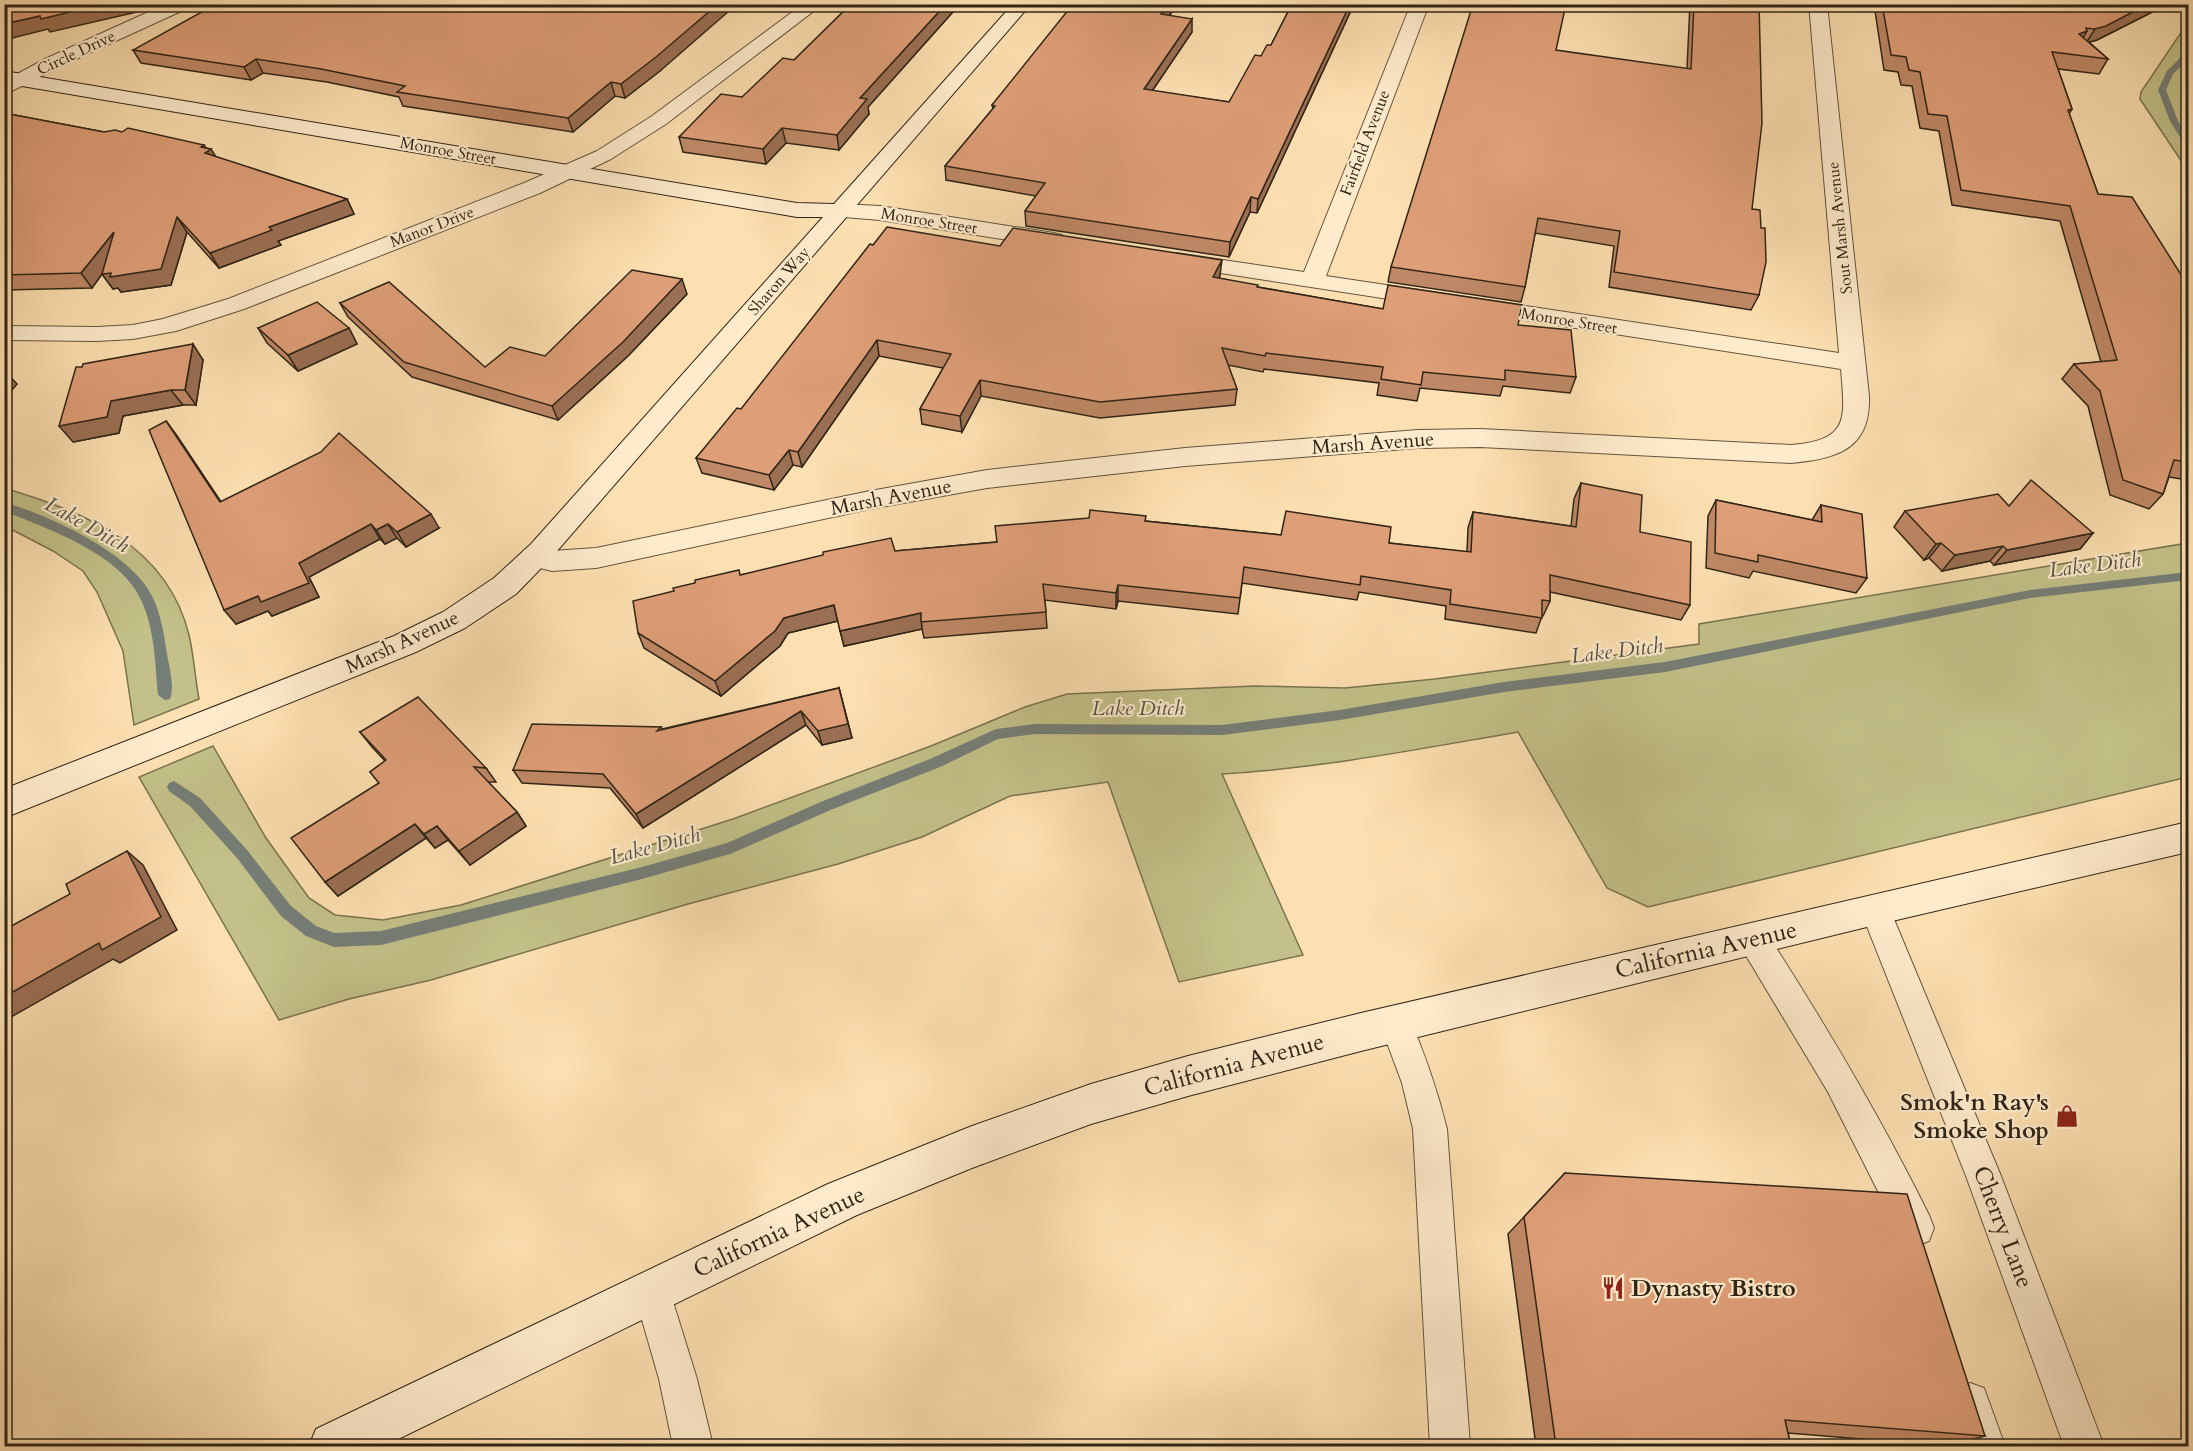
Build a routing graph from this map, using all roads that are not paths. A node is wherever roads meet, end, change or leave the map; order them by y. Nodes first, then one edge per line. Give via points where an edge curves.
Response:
1 (182, 4) edge
2 (815, 4) edge
3 (1023, 4) edge
4 (1420, 4) edge
5 (1818, 4) edge
6 (10, 82) edge
7 (569, 172) junction
8 (840, 211) junction
9 (1074, 244) edge
10 (1154, 256) edge
11 (1312, 281) junction
12 (4, 333) edge
13 (1854, 363) junction
14 (1837, 445) joint
15 (534, 558) junction
16 (4, 804) edge
17 (2188, 837) edge
18 (1875, 909) junction
19 (1753, 939) junction
20 (1396, 1024) junction
21 (1926, 1261) edge
22 (652, 1292) junction
23 (1960, 1370) edge
24 (333, 1446) edge
25 (693, 1446) edge
26 (1450, 1446) edge
27 (1984, 1446) edge
28 (2084, 1446) edge

1 - 6 street, Circle Drive
2 - 7 street, Manor Drive via 659,120
3 - 8 street, Sharon Way
4 - 11 street, Fairfield Avenue
5 - 13 street, Sout Marsh Avenue
6 - 7 street, Monroe Street
7 - 8 street, Monroe Street via 797,210
7 - 12 street, Manor Drive via 236,304 167,326 97,334
8 - 9 street, Monroe Street via 880,213
8 - 15 street, Sharon Way
10 - 11 street, Monroe Street
11 - 13 street, Monroe Street
13 - 14 street, Sout Marsh Avenue via 1856,417 1850,432
14 - 15 street, Marsh Avenue via 1817,452 1791,454 1459,438 1185,457 987,479 596,558
15 - 16 street, Marsh Avenue via 505,586 454,620 405,644
17 - 18 street, California Avenue
18 - 19 street, California Avenue
18 - 28 lane, Cherry Lane via 2022,1273
19 - 20 street, California Avenue
19 - 21 lane via 1789,993 1886,1165 1916,1228
20 - 22 street, California Avenue via 1188,1076 1015,1131 843,1200
20 - 26 lane via 1419,1083 1430,1129
22 - 24 street, California Avenue
22 - 25 lane
23 - 27 lane

